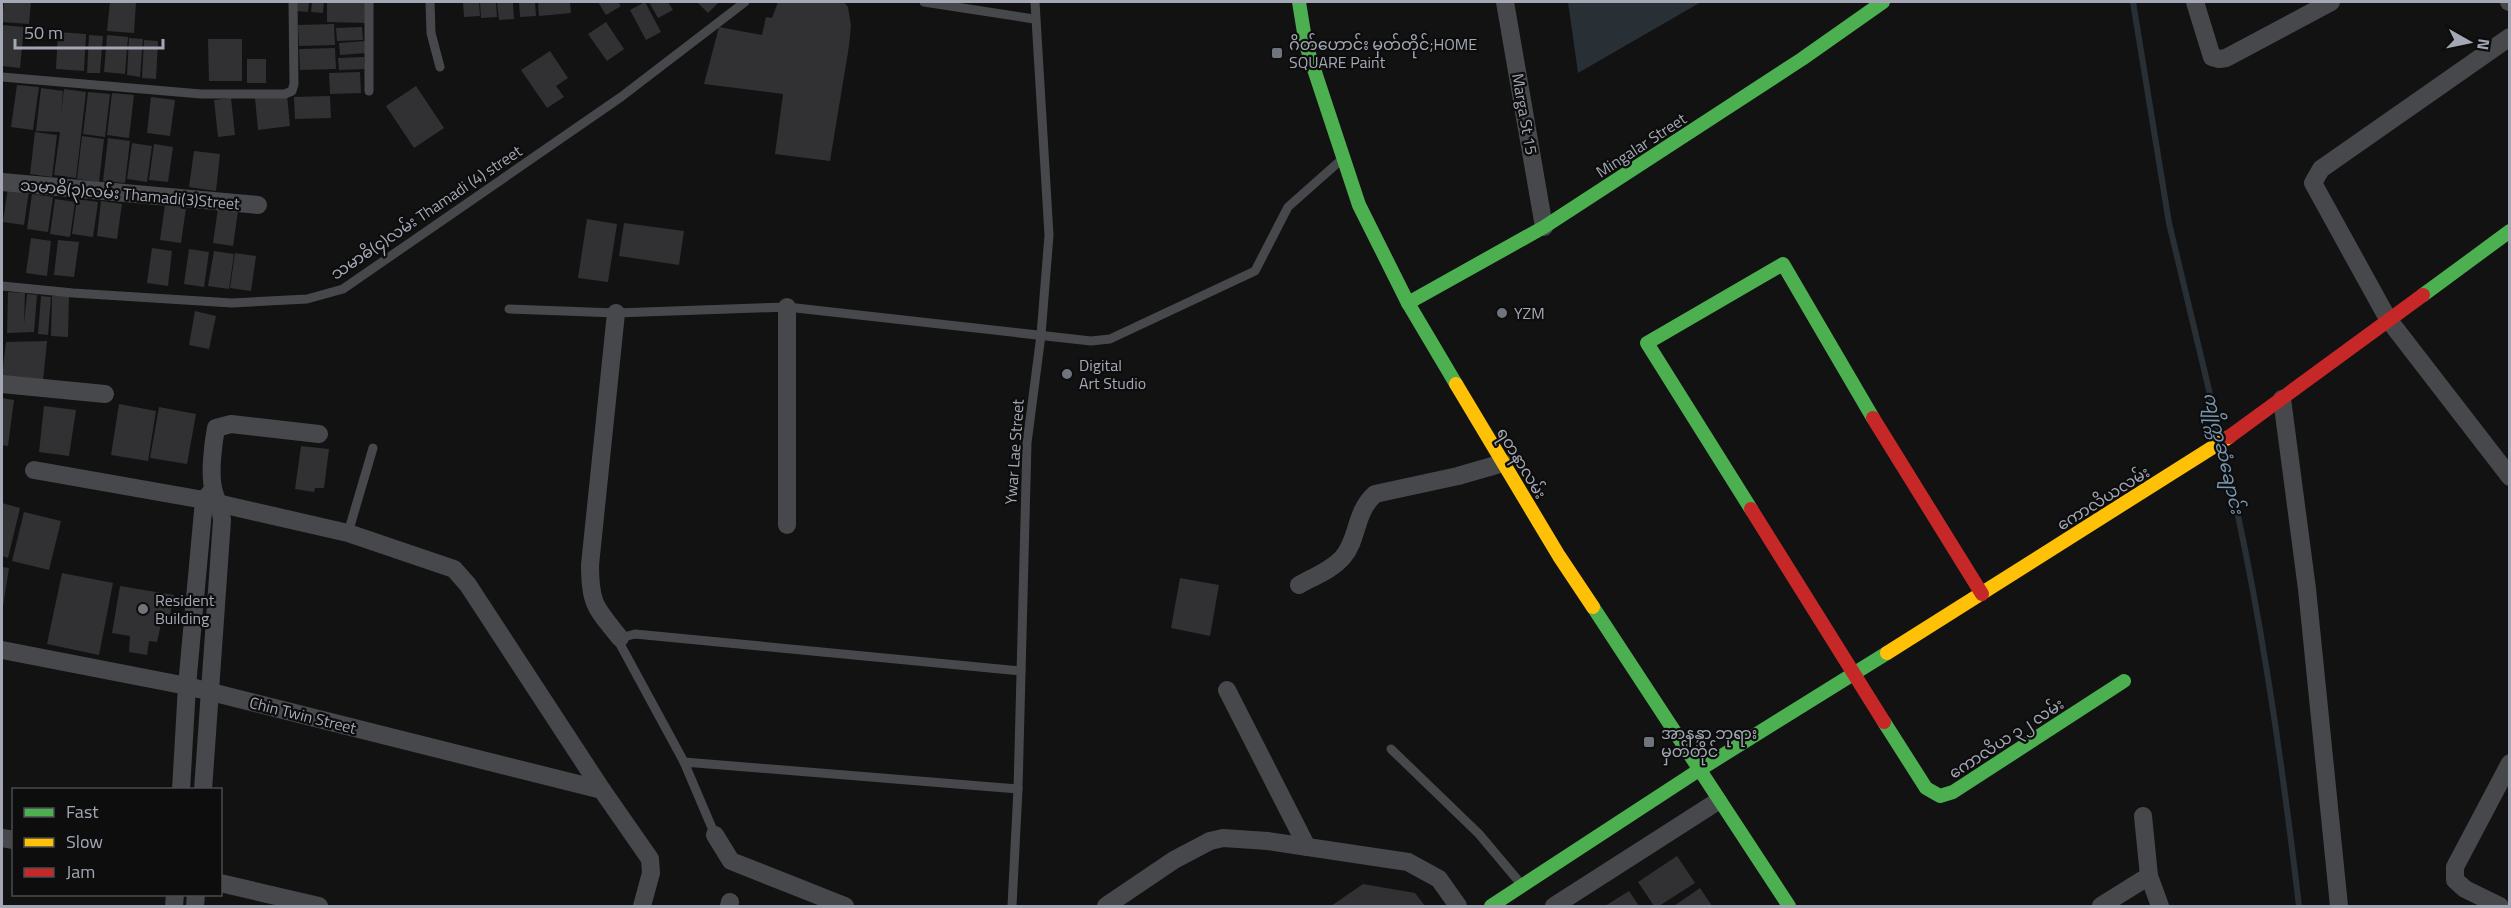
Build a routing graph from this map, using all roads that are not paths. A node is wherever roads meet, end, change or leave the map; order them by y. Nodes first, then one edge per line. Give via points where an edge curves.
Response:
1 (293, 2) edge
2 (369, 2) edge
3 (430, 2) edge
4 (745, 2) edge
5 (924, 2) edge
6 (1035, 2) edge
7 (1299, 2) edge
8 (1505, 2) edge
9 (1883, 2) edge
10 (2195, 2) edge
11 (2331, 2) edge
12 (1034, 19) junction
13 (2510, 37) edge
14 (440, 68) dead end
15 (2, 77) edge
16 (369, 91) dead end
17 (1342, 159) junction
18 (2, 183) edge
19 (258, 205) dead end
20 (1544, 227) junction
21 (2510, 231) edge
22 (2, 286) edge
23 (1408, 303) junction
24 (787, 307) junction
25 (509, 309) dead end
26 (616, 313) junction
27 (2388, 319) junction
28 (1041, 335) junction
29 (2, 384) edge
30 (105, 394) dead end
31 (2282, 399) junction
32 (319, 434) dead end
33 (373, 448) dead end
34 (1503, 463) junction
35 (34, 470) dead end
36 (2510, 477) edge
37 (213, 498) junction
38 (787, 525) dead end
39 (348, 532) junction
40 (1299, 585) dead end
41 (1982, 594) junction
42 (621, 638) junction
43 (2, 650) edge
44 (1021, 671) junction
45 (1855, 673) junction
46 (2124, 681) dead end
47 (187, 686) junction
48 (1227, 690) dead end
49 (210, 692) junction
50 (1391, 749) dead end
51 (684, 762) junction
52 (2510, 763) edge
53 (1699, 770) junction
54 (181, 788) edge
55 (203, 788) edge
56 (1018, 789) junction
57 (602, 790) junction
58 (1718, 801) junction
59 (2143, 816) dead end
60 (715, 835) joint
61 (1306, 847) junction
62 (2149, 876) junction
63 (222, 883) edge
64 (1522, 886) junction
65 (318, 906) edge
66 (642, 906) edge
67 (845, 906) edge
68 (1012, 906) edge
69 (1106, 906) edge
70 (1458, 906) edge
71 (1491, 906) edge
72 (1554, 906) edge
73 (1789, 906) edge
74 (2101, 906) edge
75 (2160, 906) edge
76 (2339, 906) edge
77 (2500, 906) edge

1 - 15 lane via 294,84 292,91 285,94 201,94
2 - 16 lane
3 - 14 lane via 431,33
4 - 22 lane, သမာဓိ(၄)လမ်း Thamadi (4) street via 621,97 343,290 307,299 232,303
5 - 12 lane
6 - 12 lane, Ywar Lae Street
7 - 17 street, ရတနာလမ်း via 1306,45
8 - 20 street, Marga St 15
9 - 20 street, Mingalar Street
10 - 11 street via 2212,57 2219,59
12 - 28 lane, Ywar Lae Street via 1049,235
13 - 27 street via 2321,169 2313,183
17 - 23 street, ရတနာလမ်း via 1359,205
17 - 28 lane via 1288,207 1255,271 1110,339 1090,341
18 - 19 street, သမာဓိ(၃)လမ်း Thamadi(3)Street
20 - 23 street, Mingalar Street
21 - 27 street, ကောလိယလမ်း
23 - 34 street, ရတနာလမ်း
24 - 26 lane
24 - 28 lane
24 - 38 street
25 - 26 lane
26 - 42 street via 590,593 596,608
27 - 31 street, ကောလိယလမ်း
27 - 36 street
28 - 44 lane, Ywar Lae Street via 1027,443
29 - 30 street
31 - 41 street, ကောလိယလမ်း via 2208,452
31 - 76 street via 2307,589
32 - 37 street via 231,424 216,428
33 - 39 lane
34 - 40 street via 1375,494 1359,515 1345,556 1332,568
34 - 53 street, ရတနာလမ်း via 1558,556
35 - 37 street
37 - 39 street
37 - 47 street
37 - 49 street via 222,520
39 - 57 street via 454,568
41 - 45 street, ကောလိယလမ်း
41 - 45 street via 1857,393 1783,264 1647,343
42 - 44 lane via 635,634
42 - 51 lane via 620,644
43 - 47 street, Chin Twin Street
44 - 56 lane, Ywar Lae Street
45 - 46 street, ကောလိယ ၃၂ လမ်း via 1926,788 1940,796 1953,792
45 - 53 street, ကောလိယလမ်း
47 - 49 street, Chin Twin Street
47 - 54 street
48 - 61 street
49 - 55 street
49 - 57 street, Chin Twin Street
50 - 64 lane via 1479,834
51 - 56 lane
51 - 60 lane
52 - 77 street via 2455,867 2455,880 2460,885
53 - 58 street, ရတနာလမ်း
53 - 64 street, ကောလိယလမ်း
56 - 68 lane, Ywar Lae Street
57 - 66 street via 650,859 651,873
58 - 72 street
58 - 73 street, ရတနာလမ်း
59 - 62 street
60 - 67 street via 731,861
61 - 69 street via 1223,838 1210,841
61 - 70 street via 1408,862 1439,879
62 - 74 street
62 - 75 street
63 - 65 street
64 - 71 street, ကောလိယလမ်း

